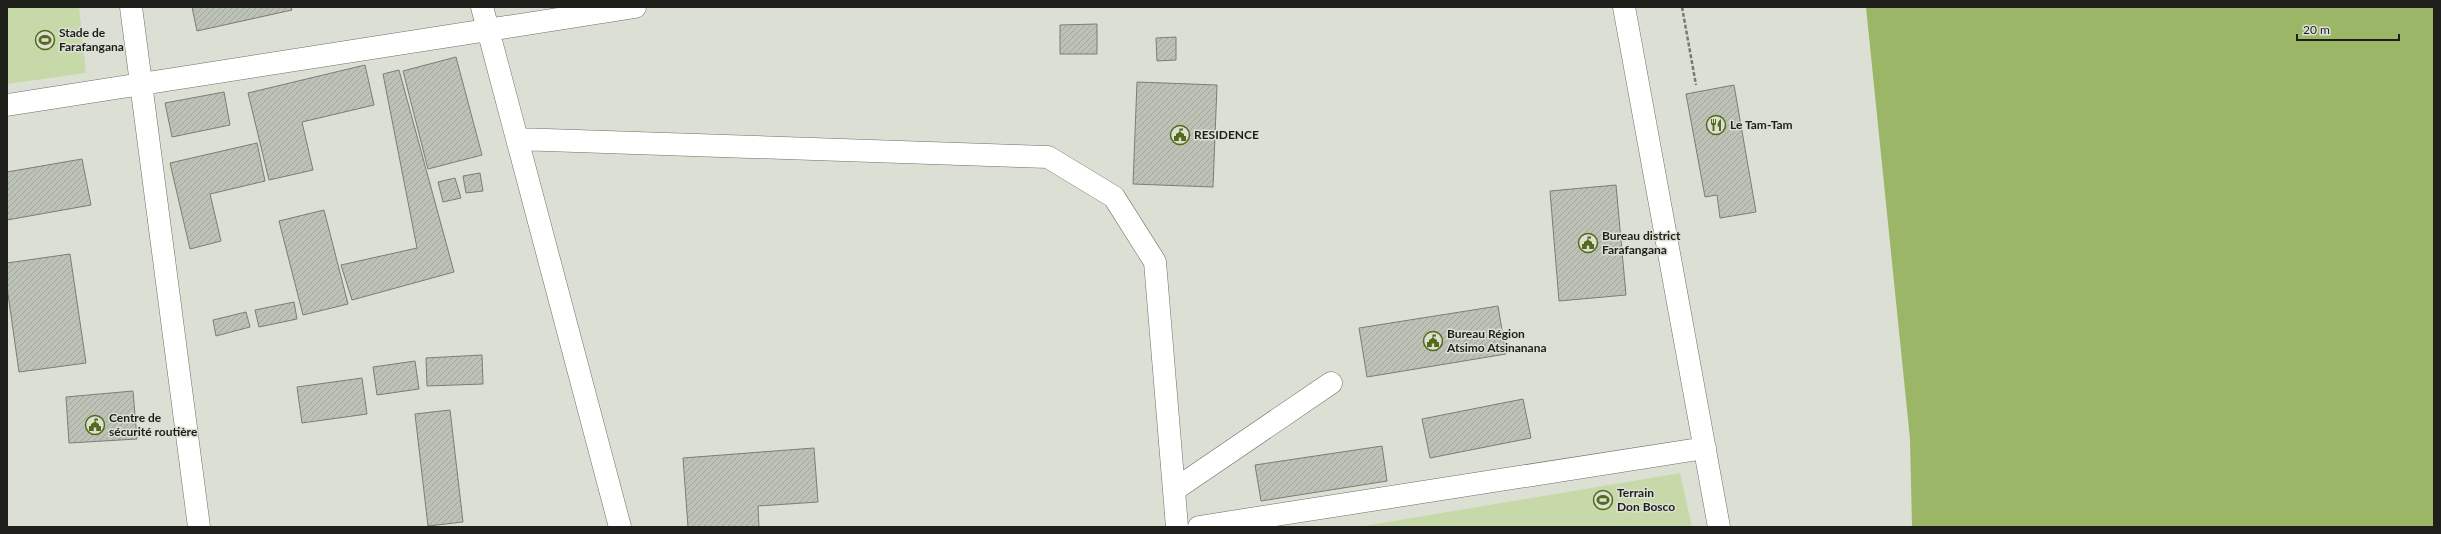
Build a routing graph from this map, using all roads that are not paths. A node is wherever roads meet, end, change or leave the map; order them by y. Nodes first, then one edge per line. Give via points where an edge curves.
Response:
1 (131, 7) edge
2 (482, 7) edge
3 (635, 7) edge
4 (1624, 7) edge
5 (488, 30) junction
6 (141, 83) junction
7 (7, 104) edge
8 (517, 139) junction
9 (1331, 383) dead end
10 (1704, 448) junction
11 (1174, 490) junction
12 (199, 527) edge
13 (620, 527) edge
14 (1177, 527) edge
15 (1199, 527) edge
16 (1719, 527) edge

1 - 6 street
2 - 5 street
3 - 5 street
4 - 10 street
5 - 6 street
5 - 8 street
6 - 7 street
6 - 12 street
8 - 11 street via 1048,156 1114,197 1155,262
8 - 13 street
9 - 11 street
10 - 15 street
10 - 16 street
11 - 14 street

